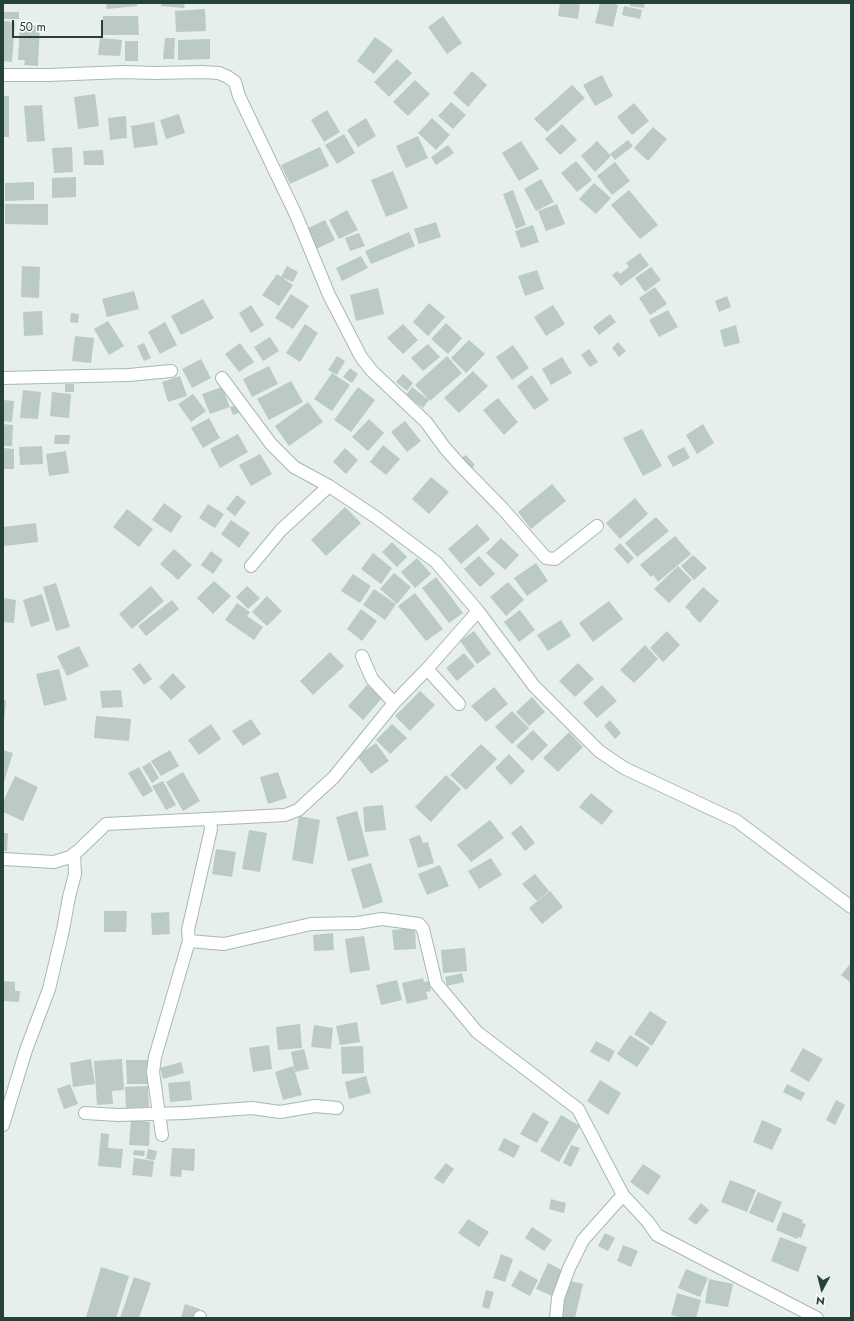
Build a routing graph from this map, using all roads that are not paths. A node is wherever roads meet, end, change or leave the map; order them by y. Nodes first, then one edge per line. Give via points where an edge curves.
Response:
1 (3, 75) edge
2 (171, 371) dead end
3 (3, 378) edge
4 (222, 378) dead end
5 (329, 486) junction
6 (597, 526) dead end
7 (251, 566) dead end
8 (478, 611) junction
9 (362, 656) dead end
10 (427, 669) junction
11 (394, 703) junction
12 (458, 704) dead end
13 (210, 819) junction
14 (74, 854) junction
15 (3, 859) edge
16 (851, 907) edge
17 (189, 941) junction
18 (337, 1108) dead end
19 (85, 1113) dead end
20 (159, 1113) junction
21 (3, 1125) edge
22 (162, 1135) dead end
23 (623, 1195) junction
24 (556, 1318) edge
25 (817, 1318) edge

1 - 6 street via 202,72 219,73 235,82 239,96 296,215 328,295 361,357 372,371 426,422 444,448 546,558 555,559
2 - 3 street via 129,375
4 - 5 street via 271,444 294,467
5 - 7 street via 280,530
5 - 8 street via 436,562
8 - 10 street
8 - 16 street via 534,686 599,751 624,768 737,821
9 - 11 street via 372,679
10 - 11 street
10 - 12 street
11 - 13 street via 334,777 298,810 285,814
13 - 14 street via 106,824
13 - 17 street via 211,829 188,930
14 - 15 street via 54,862
14 - 21 street via 75,874 49,989 26,1050
17 - 20 street via 154,1057 153,1072
17 - 23 street via 224,944 311,924 357,924 382,919 419,924 423,929 436,983 477,1032 578,1109
18 - 20 street via 315,1106 280,1112 252,1108
19 - 20 street
20 - 22 street
23 - 24 street via 583,1240 558,1298
23 - 25 street via 657,1235

